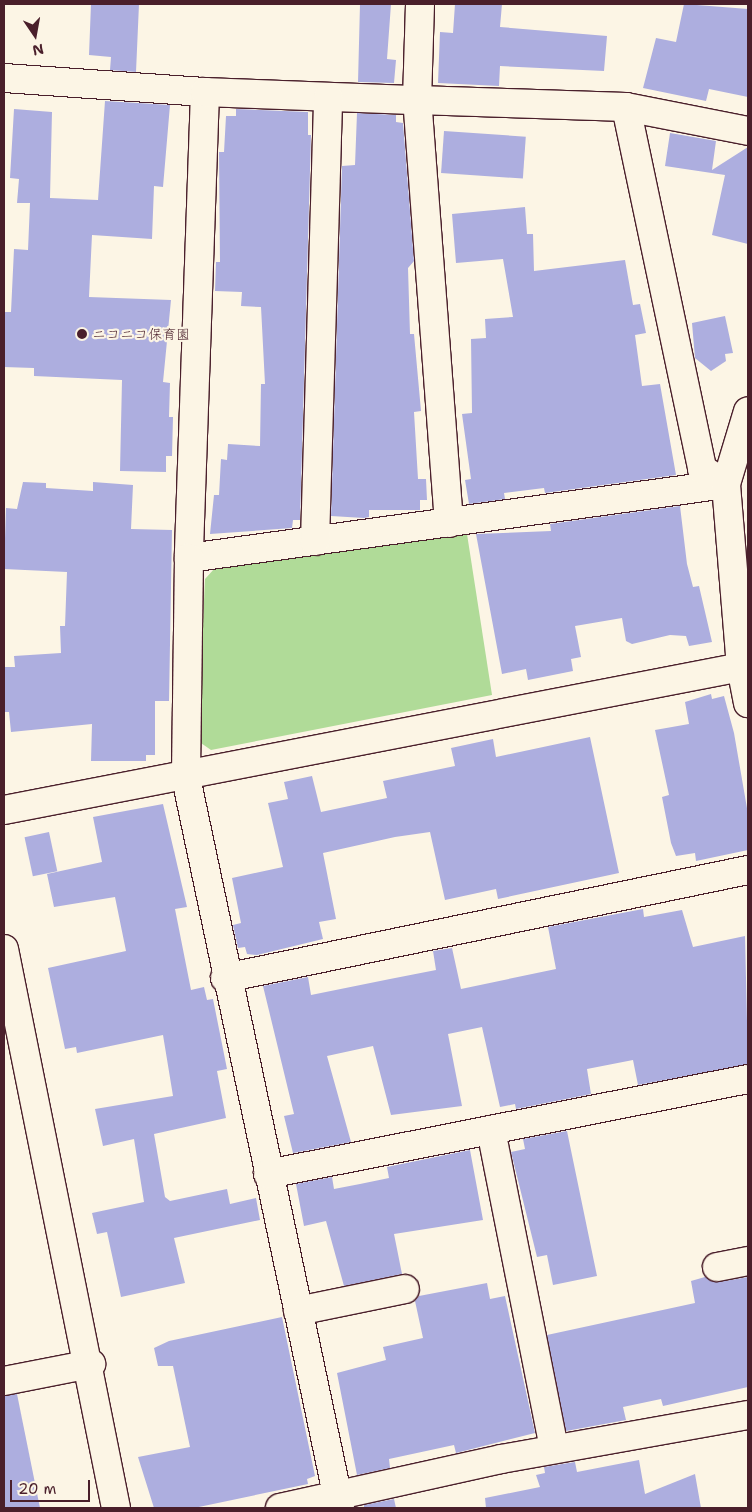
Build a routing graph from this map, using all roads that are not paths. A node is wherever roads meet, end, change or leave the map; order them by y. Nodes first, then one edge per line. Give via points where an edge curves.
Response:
1 (420, 4) edge
2 (4, 78) edge
3 (205, 92) junction
4 (328, 97) junction
5 (417, 100) junction
6 (626, 107) junction
7 (748, 131) edge
8 (748, 411) edge
9 (726, 484) junction
10 (449, 523) junction
11 (315, 541) junction
12 (189, 558) junction
13 (745, 667) edge
14 (748, 703) edge
15 (186, 778) junction
16 (4, 810) edge
17 (748, 870) edge
18 (4, 949) edge
19 (225, 978) junction
20 (748, 1079) edge
21 (491, 1130) junction
22 (268, 1174) junction
23 (748, 1261) edge
24 (717, 1267) dead end
25 (405, 1289) dead end
26 (298, 1312) junction
27 (91, 1364) junction
28 (4, 1380) edge
29 (748, 1415) edge
30 (554, 1449) junction
31 (339, 1502) edge
32 (116, 1508) edge
33 (280, 1508) edge

1 - 5 street
2 - 3 street
3 - 4 street
3 - 12 street
4 - 5 street
4 - 11 street
5 - 6 street
5 - 10 street
6 - 7 street
6 - 9 street via 702,469
8 - 9 street
9 - 10 street
9 - 13 street
10 - 11 street
11 - 12 street
12 - 15 street
13 - 14 street
13 - 15 street
15 - 16 street
15 - 19 street
17 - 19 street
18 - 27 street
19 - 22 street
20 - 21 street
21 - 22 street
21 - 30 street
22 - 26 street
23 - 24 street
25 - 26 street
26 - 31 street
27 - 28 street
27 - 32 street
29 - 30 street
30 - 31 street
31 - 33 street

